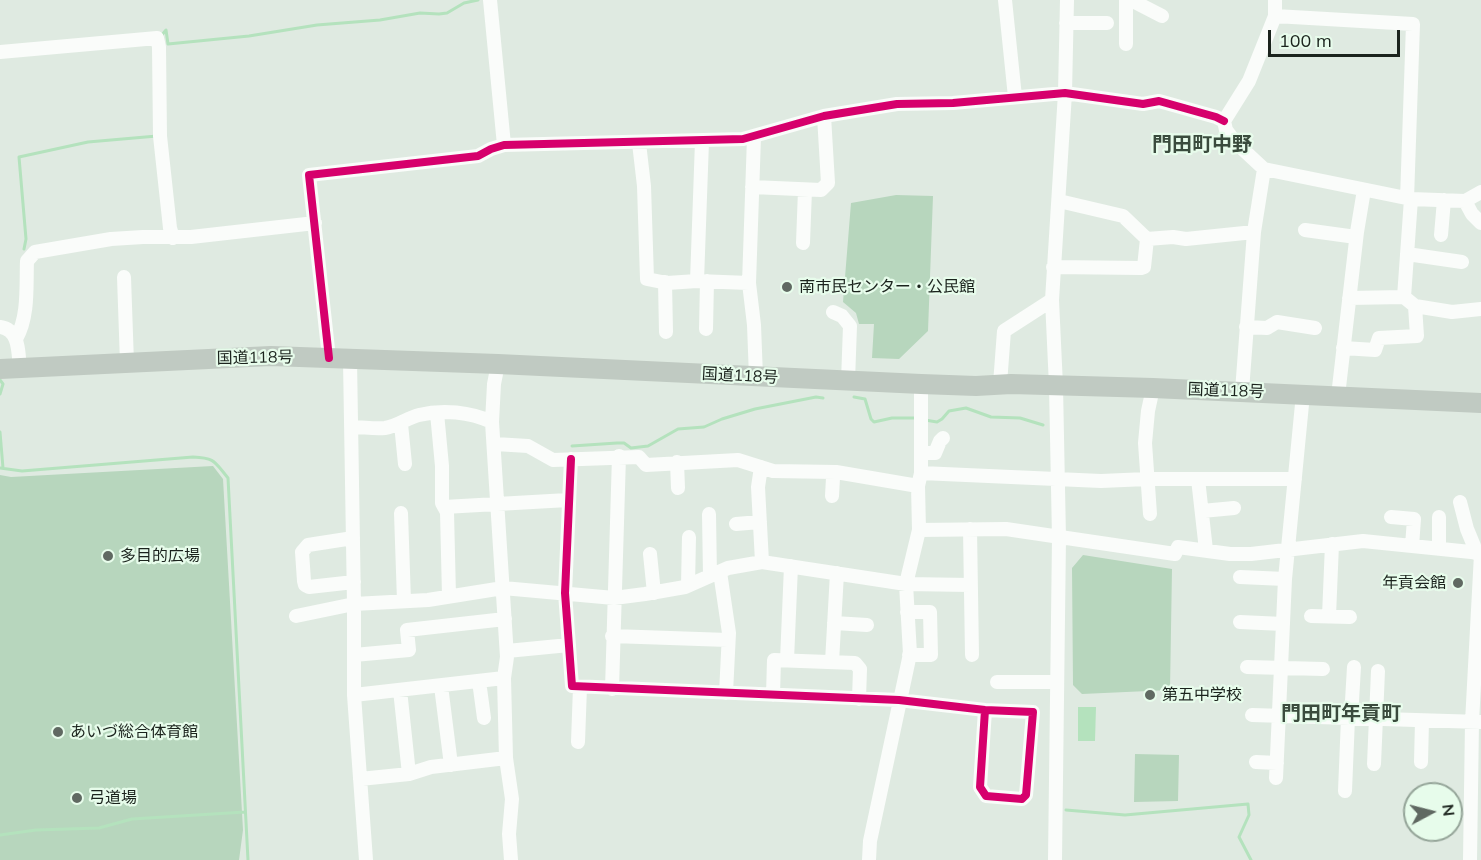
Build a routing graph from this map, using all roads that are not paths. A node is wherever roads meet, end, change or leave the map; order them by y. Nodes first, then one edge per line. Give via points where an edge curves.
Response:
1 (490, 0) edge
2 (1005, 0) edge
3 (1067, 0) edge
4 (1126, 0) edge
5 (1131, 0) edge
6 (1275, 0) edge
7 (1162, 16) dead end
8 (1275, 16) junction
9 (1066, 23) junction
10 (1107, 23) dead end
11 (1126, 44) dead end
12 (0, 52) edge
13 (1065, 93) junction
14 (1015, 96) junction
15 (824, 116) junction
16 (1224, 121) junction
17 (754, 137) junction
18 (702, 141) junction
19 (639, 143) junction
20 (504, 145) junction
21 (1264, 169) junction
22 (752, 187) junction
23 (805, 190) junction
24 (1364, 190) junction
25 (1481, 192) edge
26 (1409, 199) junction
27 (1444, 200) junction
28 (1059, 201) junction
29 (1465, 201) junction
30 (315, 223) junction
31 (1481, 223) edge
32 (1305, 230) dead end
33 (1254, 232) junction
34 (1441, 235) dead end
35 (1356, 237) junction
36 (173, 238) junction
37 (1147, 239) junction
38 (802, 243) dead end
39 (1407, 254) junction
40 (1462, 262) dead end
41 (1053, 267) junction
42 (124, 277) dead end
43 (702, 281) junction
44 (665, 282) junction
45 (749, 282) junction
46 (1404, 297) junction
47 (1349, 298) junction
48 (1052, 300) junction
49 (1415, 306) junction
50 (1481, 309) edge
51 (833, 312) dead end
52 (0, 327) edge
53 (1246, 327) junction
54 (1315, 328) dead end
55 (706, 329) dead end
56 (666, 332) dead end
57 (16, 339) junction
58 (1343, 348) junction
59 (329, 358) junction
60 (350, 360) junction
61 (127, 363) junction
62 (498, 364) junction
63 (20, 368) junction
64 (0, 369) edge
65 (756, 377) junction
66 (848, 381) junction
67 (921, 384) junction
68 (1000, 384) junction
69 (1056, 386) junction
70 (1153, 388) junction
71 (1242, 391) junction
72 (1303, 394) junction
73 (1338, 396) junction
74 (1481, 403) edge
75 (437, 413) junction
76 (492, 422) junction
77 (401, 424) junction
78 (352, 427) junction
79 (943, 438) dead end
80 (495, 444) junction
81 (921, 453) junction
82 (618, 456) junction
83 (571, 459) junction
84 (677, 462) junction
85 (405, 464) dead end
86 (761, 467) junction
87 (836, 472) junction
88 (1058, 479) junction
89 (1147, 479) junction
90 (1198, 479) junction
91 (1295, 479) junction
92 (920, 480) junction
93 (678, 488) dead end
94 (832, 496) dead end
95 (568, 500) junction
96 (1460, 502) dead end
97 (498, 503) junction
98 (444, 507) junction
99 (1234, 508) dead end
100 (1202, 511) junction
101 (401, 513) dead end
102 (709, 514) dead end
103 (1150, 514) dead end
104 (1392, 517) dead end
105 (1439, 517) dead end
106 (760, 522) junction
107 (736, 524) dead end
108 (970, 529) junction
109 (919, 530) junction
110 (689, 537) dead end
111 (353, 538) junction
112 (1059, 538) junction
113 (1332, 544) junction
114 (1412, 546) junction
115 (1288, 548) junction
116 (1439, 549) junction
117 (1206, 550) junction
118 (1479, 553) edge
119 (650, 554) dead end
120 (762, 562) junction
121 (791, 566) junction
122 (837, 573) junction
123 (715, 574) junction
124 (1240, 577) dead end
125 (1286, 579) junction
126 (354, 582) junction
127 (906, 584) junction
128 (688, 585) junction
129 (970, 585) junction
130 (503, 588) junction
131 (654, 592) junction
132 (565, 593) junction
133 (449, 596) junction
134 (614, 598) junction
135 (404, 601) junction
136 (354, 603) junction
137 (907, 612) junction
138 (296, 616) dead end
139 (1311, 616) dead end
140 (1329, 616) junction
141 (1350, 617) dead end
142 (505, 619) junction
143 (1240, 622) dead end
144 (834, 623) junction
145 (1283, 624) junction
146 (867, 625) dead end
147 (612, 636) junction
148 (728, 640) junction
149 (569, 645) junction
150 (507, 651) junction
151 (354, 655) junction
152 (909, 655) junction
153 (972, 655) dead end
154 (787, 660) junction
155 (832, 662) junction
156 (1247, 667) dead end
157 (1354, 667) dead end
158 (1281, 668) junction
159 (1323, 669) dead end
160 (1378, 671) dead end
161 (504, 678) junction
162 (479, 681) junction
163 (997, 682) dead end
164 (1056, 682) junction
165 (441, 686) junction
166 (580, 687) junction
167 (612, 689) junction
168 (400, 690) junction
169 (726, 693) junction
170 (354, 695) junction
171 (773, 695) junction
172 (859, 699) junction
173 (899, 700) junction
174 (985, 710) junction
175 (1252, 715) dead end
176 (1278, 716) junction
177 (484, 717) dead end
178 (1350, 718) junction
179 (1376, 719) junction
180 (1422, 721) junction
181 (1477, 722) edge
182 (578, 742) dead end
183 (507, 758) junction
184 (1256, 762) dead end
185 (1421, 762) dead end
186 (1277, 763) junction
187 (1374, 764) dead end
188 (451, 765) junction
189 (409, 774) junction
190 (1276, 778) dead end
191 (360, 779) junction
192 (1345, 791) dead end
193 (366, 860) edge
194 (511, 860) edge
195 (869, 860) edge
196 (1055, 860) edge
197 (1470, 860) edge

1 - 20 street
2 - 14 street
3 - 9 street
4 - 11 street
5 - 7 street
6 - 8 street
8 - 16 street via 1249,81
8 - 26 street via 1413,24
9 - 10 street
9 - 13 street
12 - 36 street via 157,38 160,136
13 - 14 street
13 - 16 street via 1143,104 1160,101
13 - 28 street
14 - 15 street via 953,103 905,103
15 - 17 street
15 - 23 street via 828,183 821,190
16 - 21 street via 1226,130
17 - 18 street
17 - 22 street
18 - 19 street
18 - 43 street
19 - 20 street
19 - 44 street via 645,186 647,279
20 - 30 street via 478,156 309,175
21 - 24 street
21 - 33 street
22 - 23 street
22 - 45 street
23 - 38 street
24 - 26 street
24 - 35 street
25 - 29 street
26 - 27 street
26 - 39 street
27 - 29 street
27 - 34 street
28 - 37 street via 1124,216
28 - 41 street
29 - 31 street
30 - 36 street
30 - 59 street
32 - 35 street
33 - 37 street
33 - 53 street
35 - 47 street
36 - 57 street via 111,239 35,252 27,261 23,324
37 - 41 street via 1141,268
39 - 40 street
39 - 46 street
41 - 48 street
42 - 61 street
43 - 44 street
43 - 45 street
43 - 55 street
44 - 56 street
45 - 65 street
46 - 47 street
46 - 49 street
47 - 58 street
48 - 68 street via 1004,331
48 - 69 street
49 - 50 street via 1452,312
49 - 58 street via 1417,336 1380,338 1375,350
51 - 66 street via 850,326
52 - 57 street
53 - 54 street via 1267,328 1276,322
53 - 71 street
57 - 63 street
58 - 73 street
59 - 60 highway, 国道118号
59 - 61 highway, 国道118号 via 241,356
60 - 62 highway, 国道118号
60 - 78 street
61 - 63 highway, 国道118号
62 - 65 highway, 国道118号
62 - 76 street
63 - 64 highway, 国道118号
65 - 66 highway, 国道118号
66 - 67 highway, 国道118号
67 - 68 highway, 国道118号
67 - 81 street
68 - 69 highway, 国道118号
69 - 70 highway, 国道118号
69 - 88 street
70 - 71 highway, 国道118号
70 - 89 street via 1145,442
71 - 72 highway, 国道118号
72 - 73 highway, 国道118号
72 - 91 street
73 - 74 highway, 国道118号
75 - 76 street via 474,414
75 - 77 street via 419,415
75 - 98 street
76 - 80 street
77 - 78 street via 386,428
77 - 85 street
78 - 111 street
79 - 81 street via 935,453
80 - 83 street via 528,447 553,460
80 - 97 street
81 - 92 street
82 - 83 street
82 - 84 street via 639,457 645,465
82 - 134 street
83 - 95 street
84 - 86 street via 738,460
84 - 93 street
86 - 87 street via 773,471
86 - 106 street
87 - 92 street
87 - 94 street
88 - 89 street
88 - 92 street
88 - 112 street
89 - 90 street
89 - 103 street
90 - 91 street
90 - 100 street
91 - 115 street
92 - 109 street
95 - 97 street
95 - 132 street
96 - 118 street
97 - 98 street
97 - 130 street
98 - 133 street
99 - 100 street
100 - 117 street
101 - 135 street
102 - 123 street
104 - 114 street via 1414,519
105 - 116 street
106 - 107 street
106 - 120 street
108 - 109 street
108 - 112 street via 1006,529
108 - 129 street
109 - 127 street
110 - 128 street
111 - 126 street
111 - 126 street via 308,545 302,552 305,585
112 - 117 street via 1175,554 1178,547
112 - 164 street
113 - 114 street
113 - 115 street
113 - 140 street
114 - 116 street
115 - 117 street via 1230,554
115 - 125 street
116 - 118 street
118 - 181 street
119 - 131 street
120 - 121 street
120 - 123 street via 742,564
121 - 122 street
121 - 154 street
122 - 127 street
122 - 144 street
123 - 128 street
123 - 148 street
124 - 125 street
125 - 145 street
126 - 136 street
127 - 129 street
127 - 137 street
128 - 131 street
129 - 153 street
130 - 132 street
130 - 133 street
130 - 142 street
131 - 134 street
132 - 134 street
132 - 149 street
133 - 135 street
134 - 147 street
135 - 136 street
136 - 138 street
136 - 151 street
137 - 152 street
137 - 152 street via 930,612 931,655
139 - 140 street
140 - 141 street
142 - 150 street
142 - 151 street via 407,630 409,650
143 - 145 street
144 - 146 street
144 - 155 street
145 - 158 street
147 - 148 street
147 - 167 street
148 - 169 street
149 - 150 street
149 - 166 street via 572,686
150 - 161 street
151 - 170 street
152 - 173 street
154 - 155 street
154 - 171 street via 774,660
155 - 172 street via 858,664
156 - 158 street
157 - 178 street
158 - 159 street
158 - 176 street
160 - 179 street
161 - 162 street
161 - 183 street
162 - 165 street
162 - 177 street
163 - 164 street
164 - 196 street
165 - 168 street
165 - 188 street
166 - 167 street
166 - 182 street
167 - 169 street
168 - 170 street
168 - 189 street
169 - 171 street
170 - 191 street
171 - 172 street
172 - 173 street
173 - 174 street
173 - 195 street
174 - 174 street via 1033,712 1026,795 1022,799 986,795 980,788
175 - 176 street
176 - 178 street
176 - 186 street
178 - 179 street
178 - 192 street
179 - 180 street
179 - 187 street
180 - 181 street
180 - 185 street
181 - 197 street
183 - 188 street
183 - 194 street via 512,799
184 - 186 street
186 - 190 street
188 - 189 street
189 - 191 street
191 - 193 street

